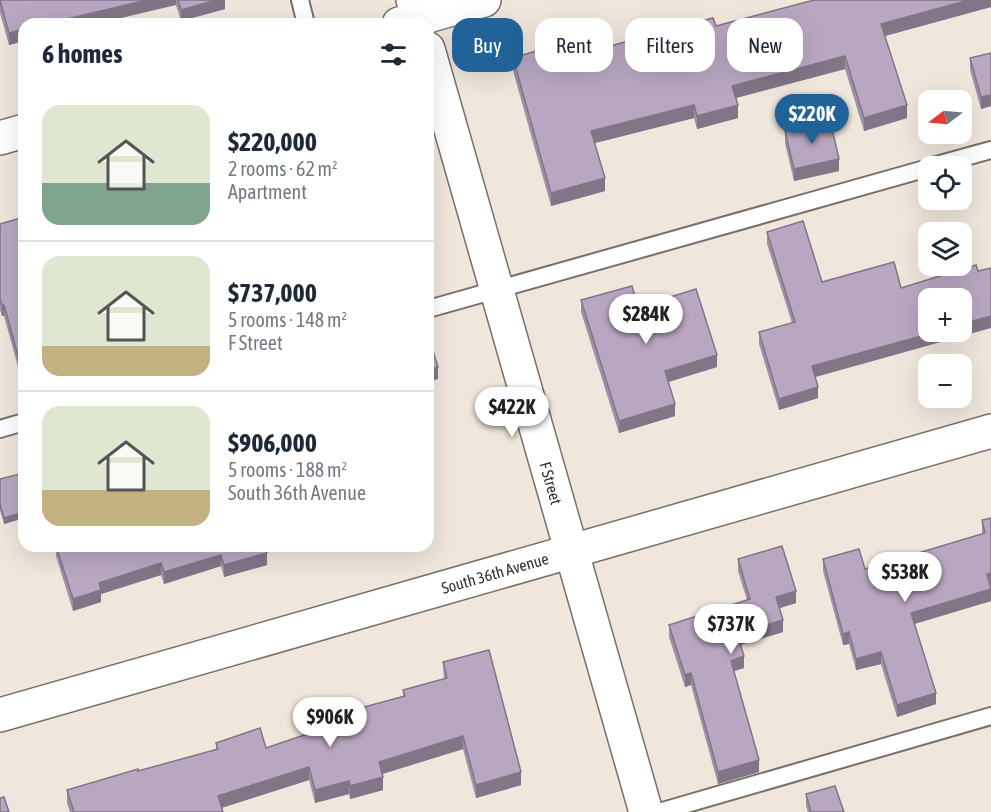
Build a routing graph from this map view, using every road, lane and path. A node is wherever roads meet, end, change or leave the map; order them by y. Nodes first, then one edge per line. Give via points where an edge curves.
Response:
1 (300, 0) edge
2 (483, 0) edge
3 (413, 17) edge
4 (304, 18) edge
5 (434, 71) edge
6 (18, 133) edge
7 (0, 138) edge
8 (991, 150) edge
9 (969, 156) edge
10 (918, 171) edge
11 (496, 290) junction
12 (434, 307) edge
13 (18, 424) edge
14 (0, 429) edge
15 (991, 431) edge
16 (571, 551) junction
17 (0, 715) edge
18 (991, 716) edge
19 (646, 812) edge
20 (659, 812) edge

1 - 4 lane
2 - 3 street
5 - 11 street, F Street
6 - 7 street
8 - 9 lane
10 - 11 lane
11 - 12 lane
11 - 16 street, F Street
13 - 14 lane
15 - 16 street, South 36th Avenue
16 - 17 street, South 36th Avenue
16 - 19 street, F Street
18 - 20 lane

